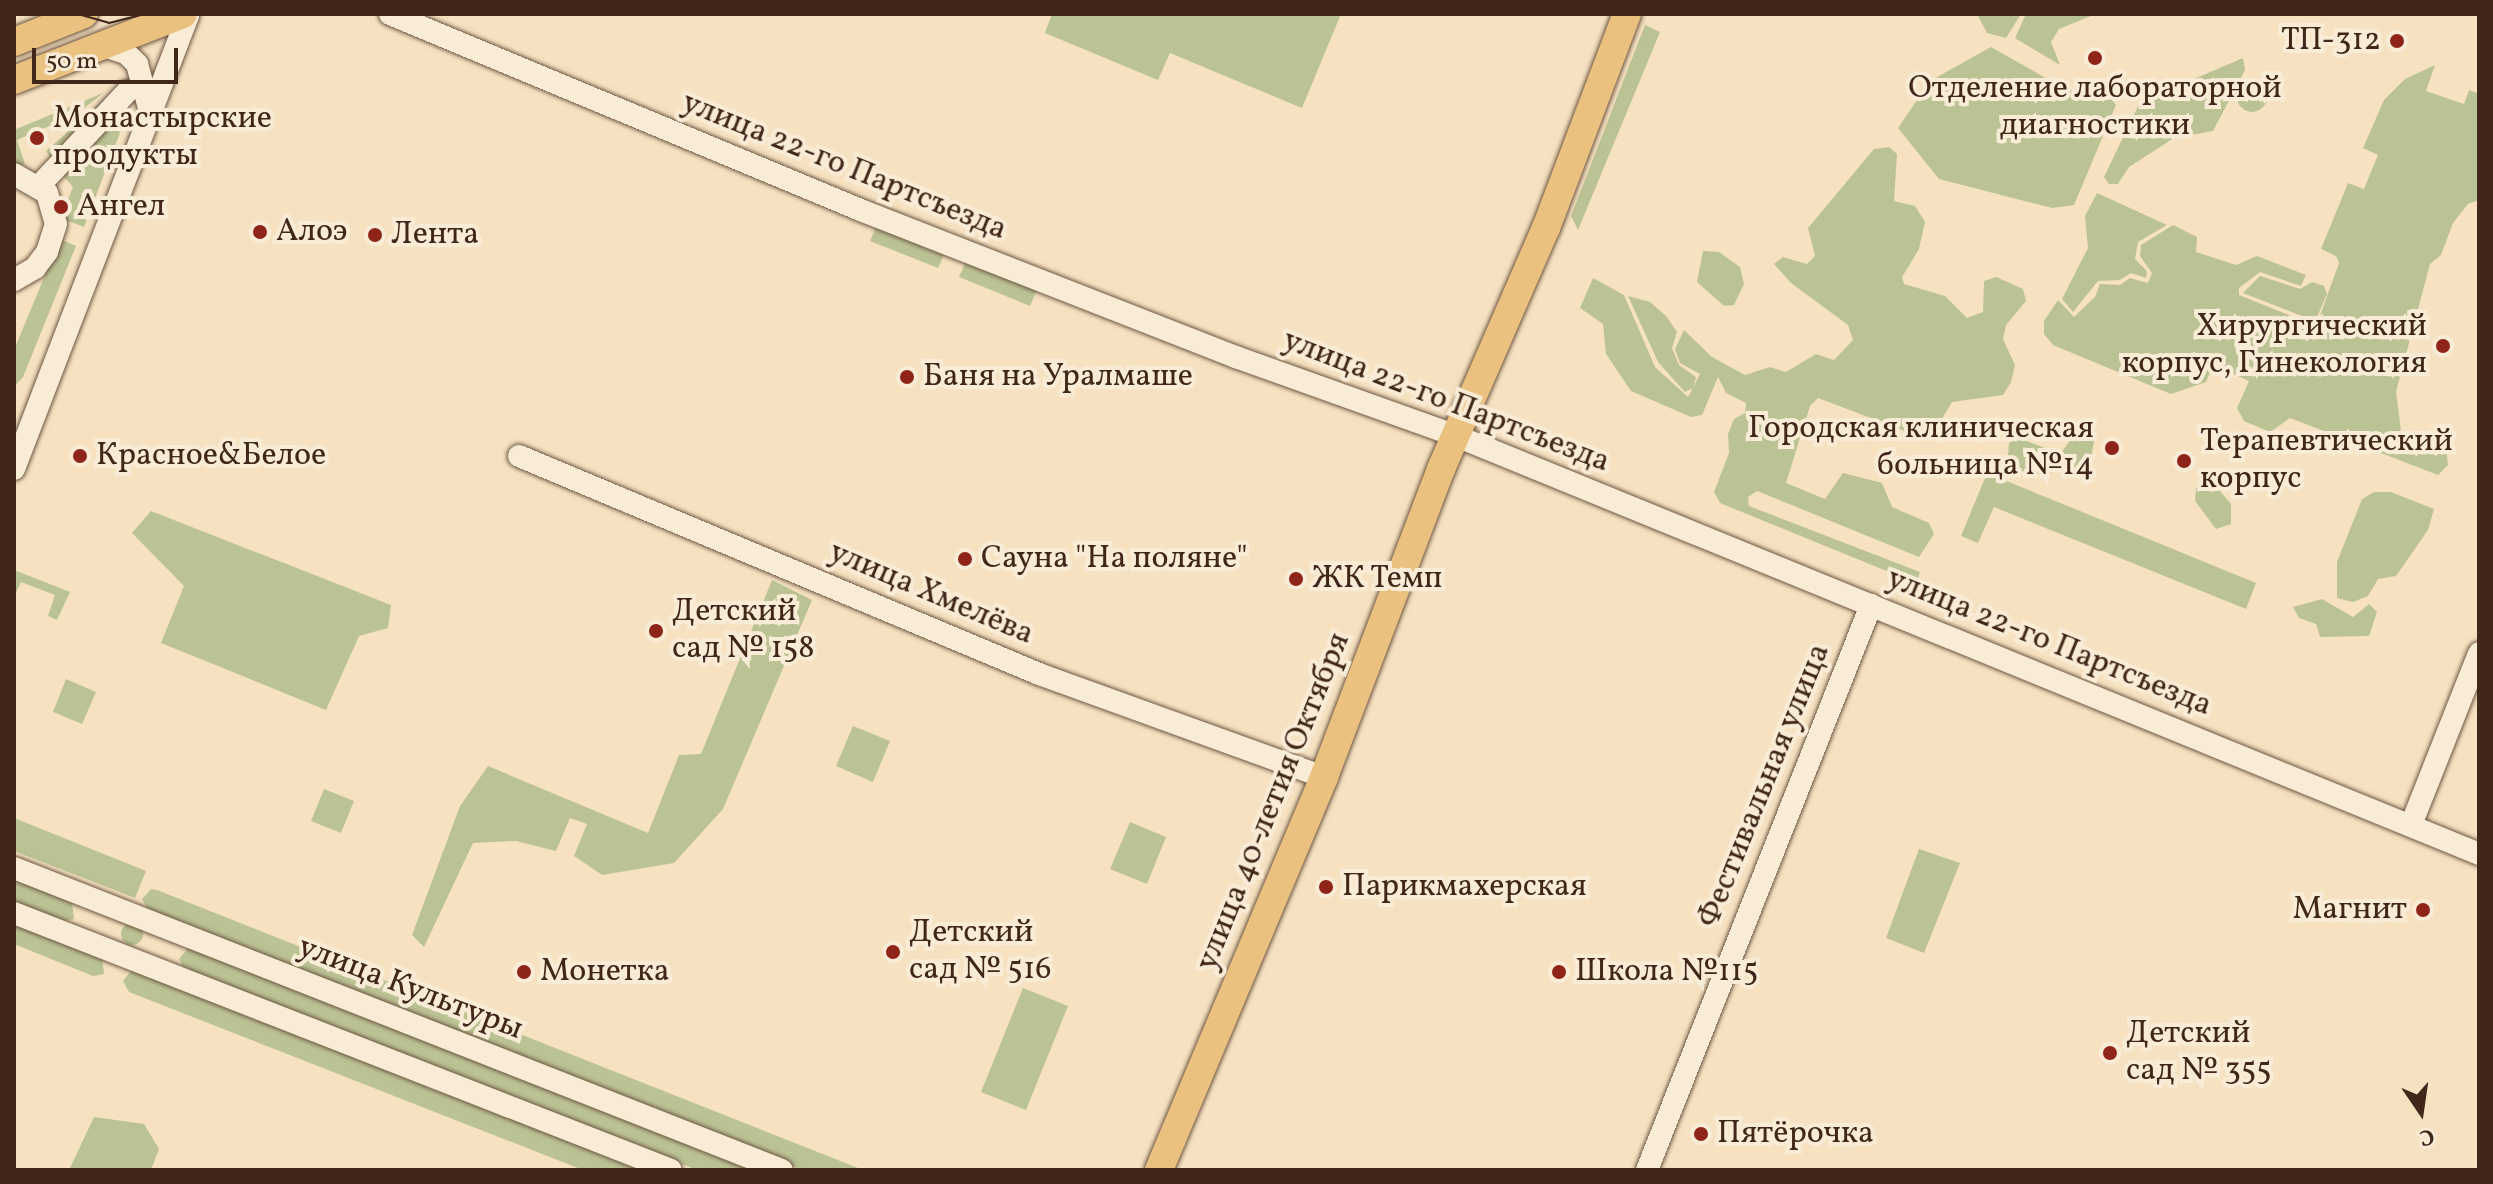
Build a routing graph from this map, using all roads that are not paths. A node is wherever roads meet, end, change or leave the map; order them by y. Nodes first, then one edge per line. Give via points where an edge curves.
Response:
1 (84, 14) edge
2 (186, 14) edge
3 (390, 14) edge
4 (1627, 14) edge
5 (14, 42) edge
6 (101, 45) junction
7 (14, 80) edge
8 (128, 91) dead end
9 (149, 108) junction
10 (14, 174) edge
11 (39, 186) junction
12 (14, 280) edge
13 (1454, 435) junction
14 (519, 456) dead end
15 (14, 469) edge
16 (1871, 605) junction
17 (2479, 653) edge
18 (1324, 777) junction
19 (2411, 825) junction
20 (2479, 854) edge
21 (14, 868) edge
22 (14, 913) edge
23 (671, 1170) edge
24 (782, 1170) edge
25 (1159, 1170) edge
26 (1647, 1170) edge

1 - 5 main road
2 - 6 main road
2 - 9 street
3 - 13 street, улица 22-го Партсъезда via 863,211 1236,357
4 - 13 main road, улица 40-летия Октября via 1546,228
6 - 7 main road
6 - 9 street via 126,53 137,64
8 - 11 street
9 - 15 street
10 - 11 street
11 - 12 street via 52,203 55,232 35,268
13 - 16 street, улица 22-го Партсъезда
13 - 18 main road, улица 40-летия Октября
14 - 18 street, улица Хмелёва via 1039,674
16 - 19 street, улица 22-го Партсъезда
16 - 26 street, Фестивальная улица
17 - 19 street
18 - 25 main road, улица 40-летия Октября
19 - 20 street, улица 22-го Партсъезда
21 - 24 street, улица Культуры
22 - 23 street

